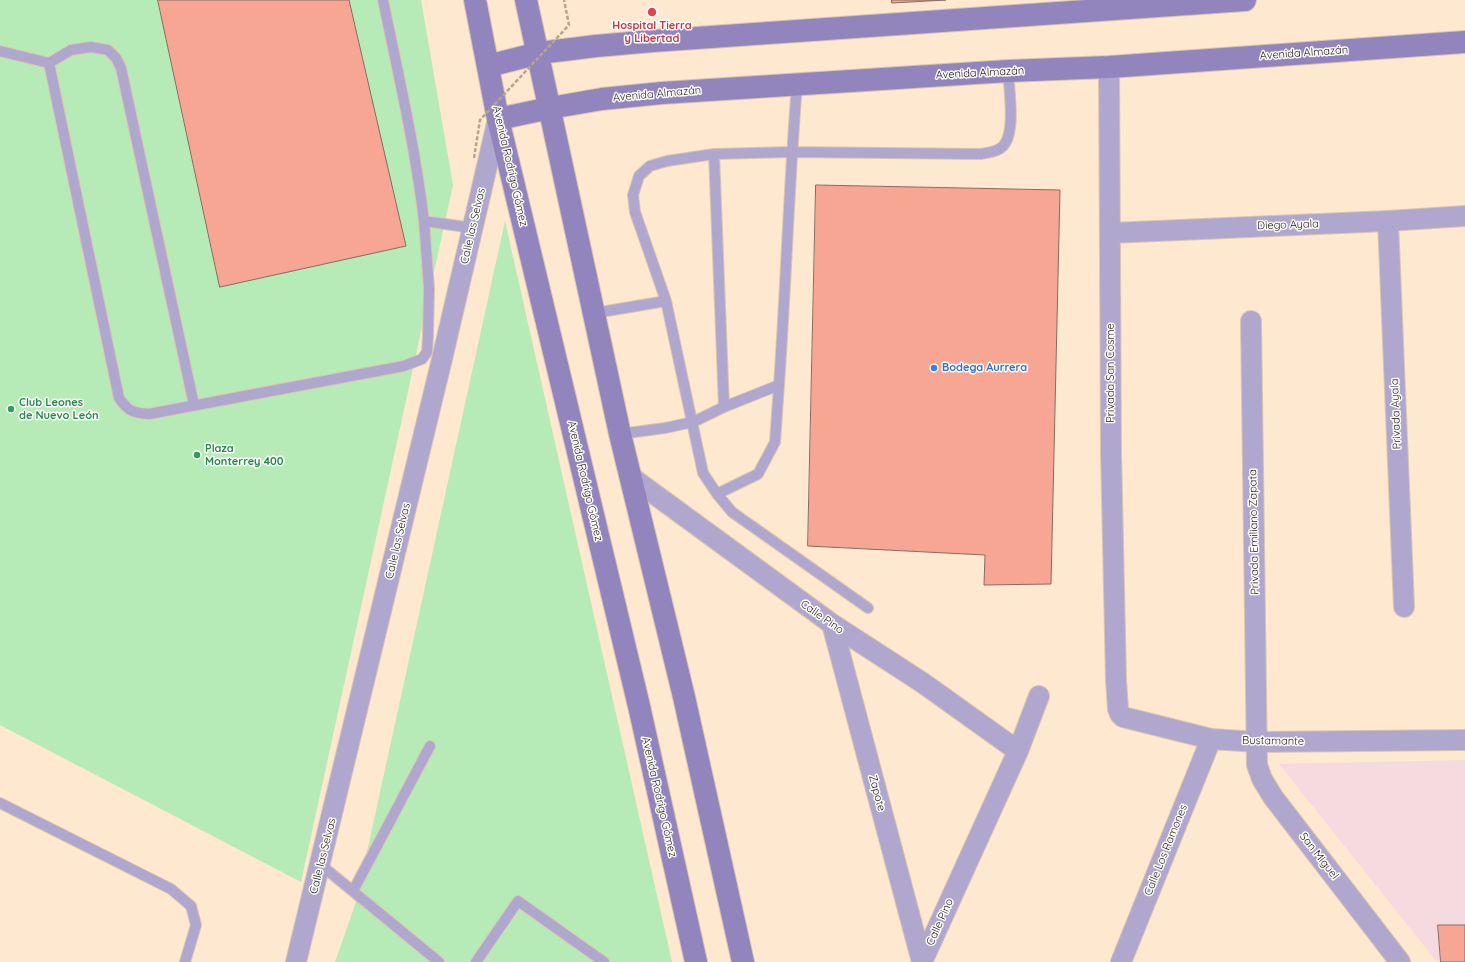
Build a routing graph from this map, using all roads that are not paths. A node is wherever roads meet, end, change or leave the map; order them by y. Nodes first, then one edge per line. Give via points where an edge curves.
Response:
1 (383, 0) edge
2 (476, 0) edge
3 (526, 0) edge
4 (1245, 0) edge
5 (1465, 42) edge
6 (0, 51) edge
7 (539, 53) junction
8 (49, 63) junction
9 (488, 66) junction
10 (1109, 67) junction
11 (1008, 71) junction
12 (797, 84) junction
13 (550, 108) junction
14 (498, 119) junction
15 (791, 152) junction
16 (714, 154) junction
17 (1465, 216) edge
18 (424, 221) junction
19 (1388, 221) junction
20 (473, 228) junction
21 (1111, 233) junction
22 (666, 301) junction
23 (594, 314) junction
24 (1251, 321) dead end
25 (422, 359) junction
26 (442, 359) junction
27 (779, 385) junction
28 (194, 406) junction
29 (724, 407) junction
30 (693, 422) junction
31 (620, 434) junction
32 (631, 477) junction
33 (717, 494) junction
34 (1404, 607) dead end
35 (868, 608) dead end
36 (832, 624) junction
37 (1116, 680) joint
38 (1039, 696) dead end
39 (1211, 739) junction
40 (1465, 740) edge
41 (1257, 742) junction
42 (430, 746) dead end
43 (1018, 751) junction
44 (0, 803) edge
45 (321, 865) junction
46 (353, 891) junction
47 (185, 962) edge
48 (296, 962) edge
49 (439, 962) edge
50 (476, 962) edge
51 (604, 962) edge
52 (696, 962) edge
53 (743, 962) edge
54 (922, 962) edge
55 (1121, 962) edge
56 (1400, 962) edge

1 - 18 lane via 410,131
2 - 9 main road, Avenida Rodrigo Gómez
3 - 7 main road
4 - 7 main road via 653,40
5 - 10 main road, Avenida Almazán
6 - 8 lane
7 - 9 main road
7 - 13 main road
8 - 28 lane via 119,398 135,413 149,414
8 - 28 lane via 71,50 91,47 108,50 121,68
9 - 14 main road, Avenida Rodrigo Gómez
10 - 11 main road, Avenida Almazán
10 - 21 street, Privada San Cosme
11 - 12 main road, Avenida Almazán
11 - 15 lane via 1010,128 1003,147 992,152
12 - 13 main road, Avenida Almazán via 662,93 602,99
12 - 15 lane
13 - 14 main road, Avenida Almazán
13 - 23 main road
14 - 20 street, Calle las Selvas
14 - 52 main road, Avenida Rodrigo Gómez via 639,706
15 - 16 lane
15 - 27 lane
16 - 22 lane via 667,161 650,166 639,176 633,195 635,212
16 - 29 lane
17 - 19 street, Diego Ayala
18 - 20 lane
18 - 25 lane via 429,311 427,352
19 - 21 street, Diego Ayala
19 - 34 street, Privada Ayala
20 - 26 street, Calle las Selvas
21 - 37 street, Privada San Cosme via 1111,451
22 - 23 lane
22 - 30 lane
23 - 31 main road
24 - 41 street, Privada Emiliano Zapata
25 - 26 lane
25 - 28 lane via 404,366
26 - 45 street, Calle las Selvas
27 - 29 lane
27 - 33 lane via 775,442 758,474
29 - 30 lane
30 - 31 lane
30 - 33 lane via 704,473
31 - 32 main road
32 - 36 street, Calle Pino
32 - 53 main road via 684,697
33 - 35 lane via 732,512
36 - 43 street, Calle Pino via 923,683
36 - 54 street, Zapote
37 - 39 street, Bustamante via 1118,709 1123,718
38 - 43 street, Calle Pino
39 - 41 street, Bustamante
39 - 55 street, Calle Los Ramones
40 - 41 street, Bustamante
41 - 56 street, San Miguel via 1257,765 1273,797
42 - 46 lane
43 - 54 street, Calle Pino
44 - 47 lane via 172,889 192,906 196,926
45 - 46 lane
45 - 48 street, Calle las Selvas
46 - 49 lane
50 - 51 lane via 518,901

